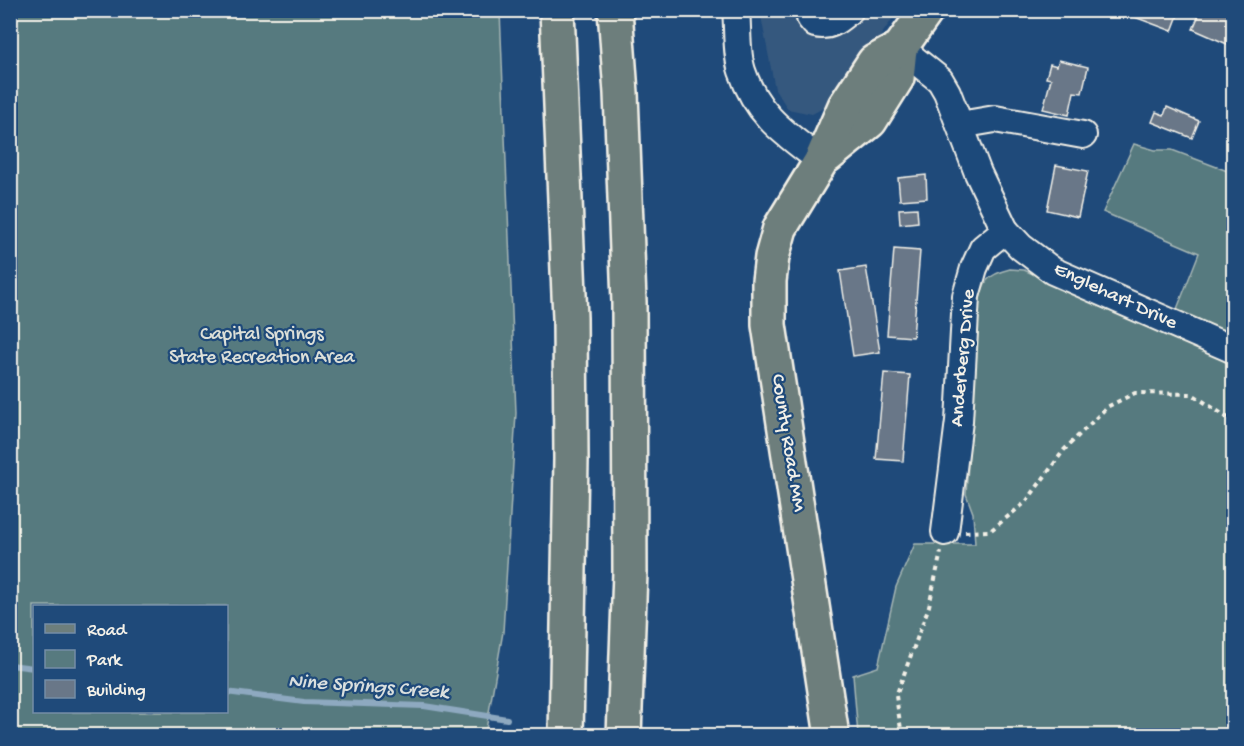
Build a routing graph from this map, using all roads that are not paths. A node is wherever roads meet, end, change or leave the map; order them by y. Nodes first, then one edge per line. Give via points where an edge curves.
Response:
1 (557, 10) edge
2 (615, 10) edge
3 (736, 10) edge
4 (810, 10) edge
5 (850, 10) edge
6 (927, 10) edge
7 (900, 48) junction
8 (960, 124) junction
9 (1083, 135) dead end
10 (821, 161) junction
11 (1005, 230) junction
12 (629, 346) junction
13 (1233, 350) edge
14 (570, 354) junction
15 (945, 532) road end
16 (543, 735) edge
17 (566, 735) edge
18 (624, 735) edge
19 (647, 735) edge
20 (831, 735) edge

1 - 14 main road
2 - 12 main road
3 - 10 street via 742,70 756,101 774,125
4 - 5 street via 815,24 824,26 834,24
6 - 7 main road
7 - 8 street via 940,80
7 - 10 main road, County Road MM via 897,78 870,121
8 - 9 street via 994,118
8 - 11 street
10 - 20 main road, County Road MM via 780,228 769,281 769,325
11 - 13 street, Englehart Drive via 1053,271
11 - 15 street, Anderberg Drive via 983,248 966,296 959,421
12 - 18 main road via 630,572
12 - 19 main road
14 - 16 main road via 553,648
14 - 17 main road

